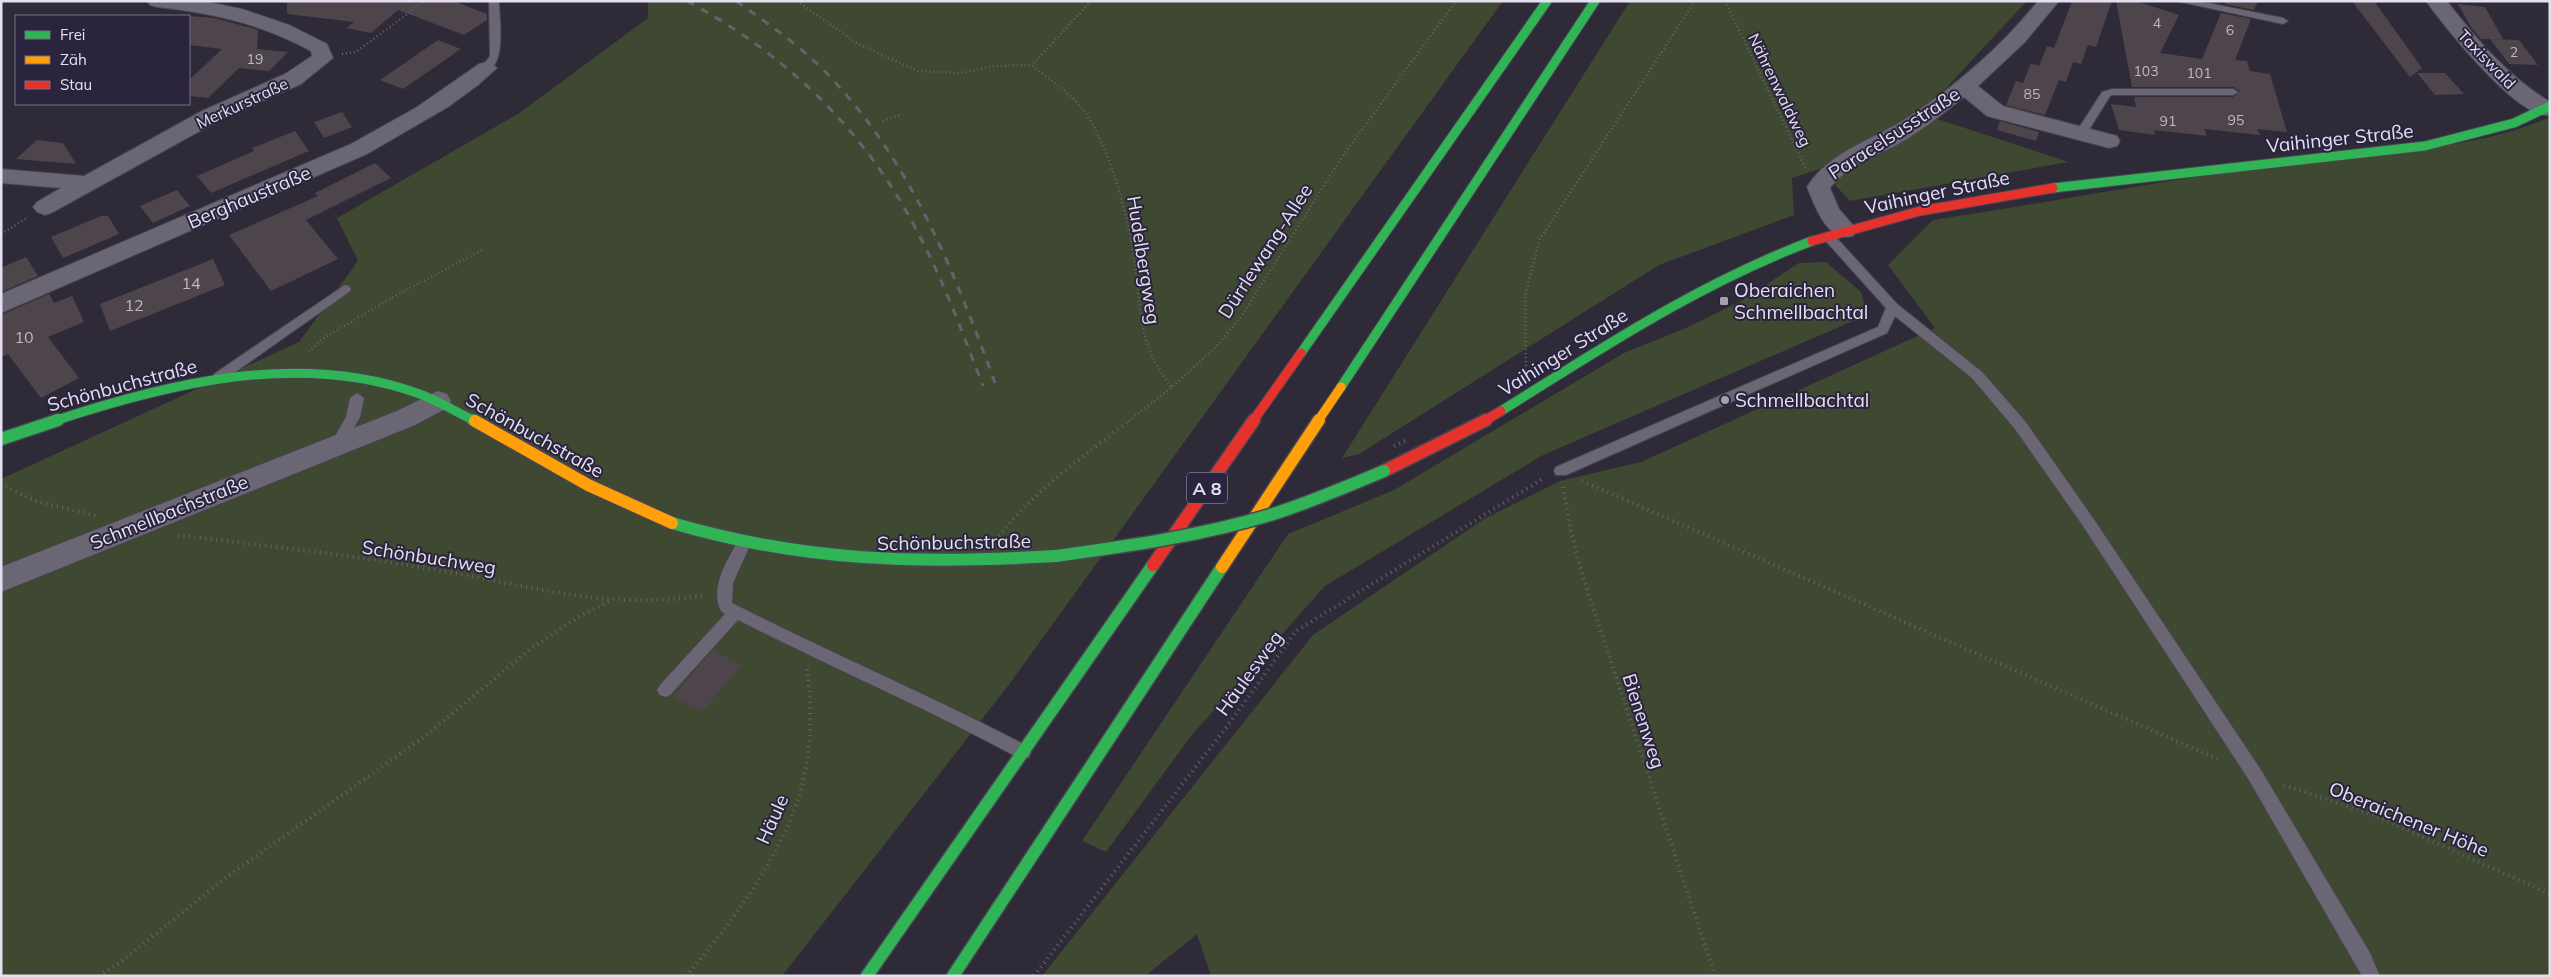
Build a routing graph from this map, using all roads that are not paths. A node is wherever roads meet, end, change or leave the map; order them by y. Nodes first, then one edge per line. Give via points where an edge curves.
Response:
1 (157, 1) edge
2 (494, 1) edge
3 (1547, 1) edge
4 (1595, 1) edge
5 (2049, 1) edge
6 (2181, 1) edge
7 (2243, 1) edge
8 (2436, 1) edge
9 (2244, 14) junction
10 (2283, 21) dead end
11 (486, 68) joint
12 (1965, 86) junction
13 (2233, 92) dead end
14 (2548, 108) edge
15 (2081, 134) junction
16 (2109, 141) dead end
17 (1, 176) edge
18 (84, 183) junction
19 (44, 207) road end
20 (1837, 233) junction
21 (345, 289) dead end
22 (1, 304) edge
23 (1893, 307) junction
24 (220, 377) junction
25 (357, 398) dead end
26 (438, 401) junction
27 (1, 439) edge
28 (337, 444) junction
29 (1561, 471) road end
30 (744, 543) junction
31 (1056, 556) joint
32 (1, 580) edge
33 (735, 612) junction
34 (665, 690) dead end
35 (1023, 752) junction
36 (867, 976) edge
37 (953, 976) edge
38 (2371, 976) edge

1 - 18 street, Merkurstraße via 207,8 277,26 320,48 323,58 293,79 210,116
2 - 11 lane via 495,56
3 - 35 main road, A 8
4 - 37 main road
5 - 12 street, Paracelsusstraße via 2006,50
6 - 9 lane
7 - 9 lane
8 - 14 street, Taxiswald via 2499,75 2529,99
9 - 10 lane
11 - 22 street, Berghaustraße via 456,94 359,149
12 - 15 street, Paracelsusstraße via 1995,111
12 - 20 street, Paracelsusstraße via 1899,134 1826,175 1818,187
13 - 15 lane via 2112,92 2106,94
14 - 20 main road, Vaihinger Straße via 2498,128 2425,146 2022,192 1920,211
15 - 16 street, Paracelsusstraße
17 - 18 street
18 - 19 street, Merkurstraße
20 - 23 lane
20 - 31 main road, Vaihinger Straße, bridge via 1764,258 1705,286 1476,426 1384,471 1254,520 1142,545
21 - 24 lane
23 - 29 lane via 1883,330
23 - 38 lane via 1977,374 2020,425 2255,775 2360,951
24 - 26 main road, Schönbuchstraße via 291,371 321,373 396,386
24 - 27 main road, Schönbuchstraße via 155,390
25 - 28 lane via 353,418
26 - 28 street, Schmellbachstraße via 406,418
26 - 30 main road, Schönbuchstraße via 622,502 680,526
28 - 32 street, Schmellbachstraße
30 - 31 main road, Schönbuchstraße via 786,552 881,562 944,563
30 - 33 lane via 724,591 726,606
33 - 34 lane
33 - 35 lane via 961,719
35 - 36 main road, A 8

